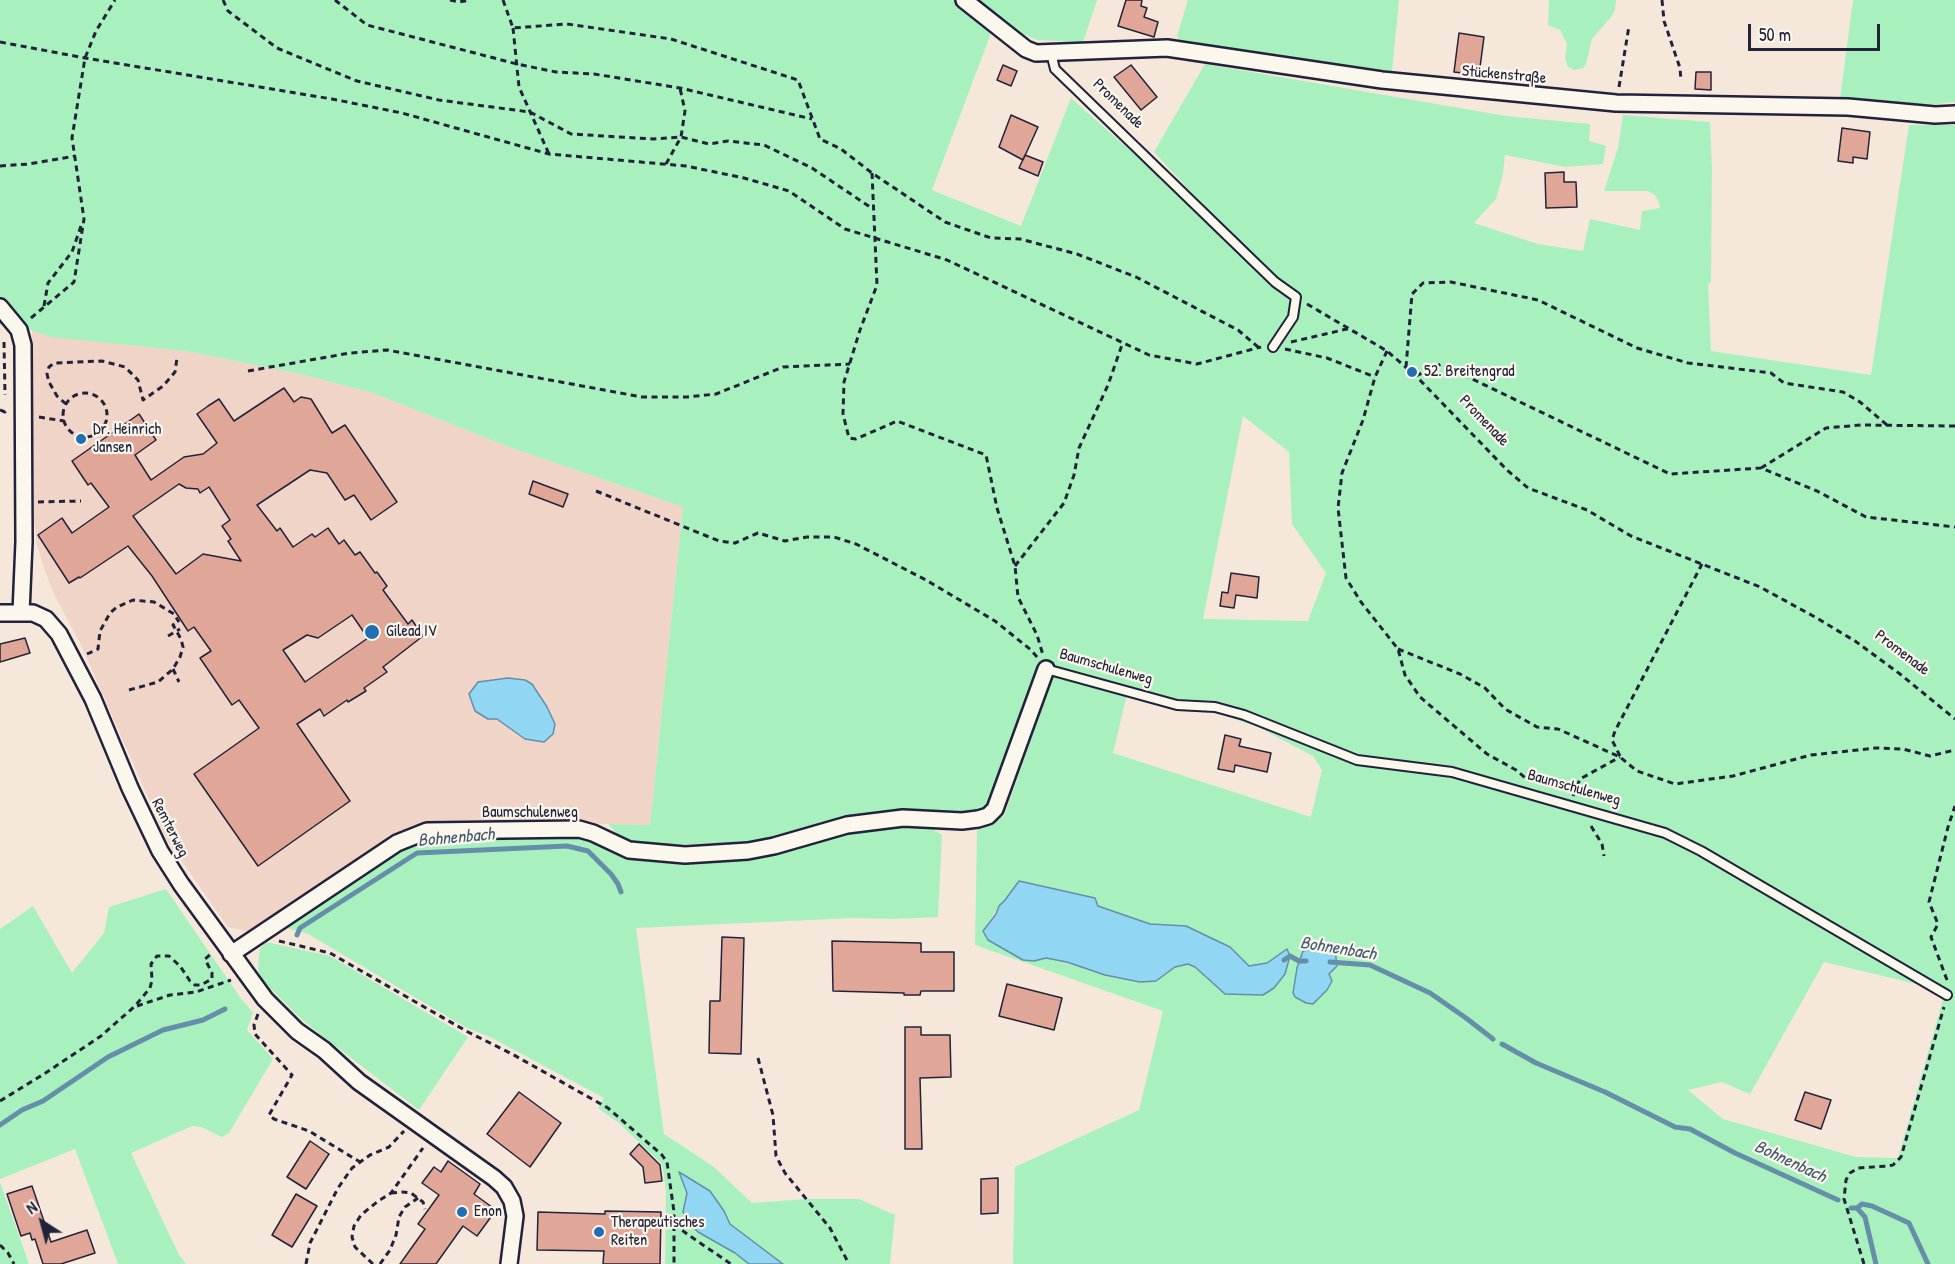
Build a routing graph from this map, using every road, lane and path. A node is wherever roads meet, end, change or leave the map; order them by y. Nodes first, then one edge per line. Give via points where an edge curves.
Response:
1 (115, 0) edge
2 (224, 0) edge
3 (335, 0) edge
4 (450, 0) edge
5 (470, 0) edge
6 (503, 0) edge
7 (964, 0) edge
8 (1662, 0) edge
9 (1629, 26) dead end
10 (513, 28) junction
11 (0, 42) edge
12 (1051, 53) junction
13 (85, 58) junction
14 (516, 64) junction
15 (1681, 81) dead end
16 (680, 88) junction
17 (1616, 103) junction
18 (530, 112) junction
19 (1955, 114) edge
20 (813, 119) junction
21 (681, 137) junction
22 (549, 154) junction
23 (75, 156) junction
24 (666, 164) junction
25 (0, 166) edge
26 (872, 173) junction
27 (873, 208) junction
28 (84, 219) junction
29 (874, 238) junction
30 (1296, 297) junction
31 (0, 307) edge
32 (1351, 328) junction
33 (4, 334) dead end
34 (1123, 342) junction
35 (1273, 347) junction
36 (1258, 348) junction
37 (1387, 351) junction
38 (177, 358) dead end
39 (850, 364) junction
40 (1406, 367) junction
41 (248, 371) dead end
42 (1416, 376) junction
43 (1375, 377) junction
44 (66, 404) junction
45 (0, 410) edge
46 (23, 414) junction
47 (64, 421) junction
48 (1887, 425) junction
49 (1955, 426) edge
50 (1761, 468) junction
51 (596, 491) dead end
52 (81, 501) dead end
53 (41, 502) dead end
54 (1955, 527) edge
55 (1702, 564) junction
56 (1015, 566) junction
57 (0, 613) edge
58 (21, 613) junction
59 (178, 630) junction
60 (168, 636) dead end
61 (1398, 649) junction
62 (75, 660) junction
63 (173, 669) junction
64 (1046, 669) junction
65 (179, 682) dead end
66 (129, 690) dead end
67 (1955, 719) edge
68 (1955, 750) edge
69 (1620, 757) junction
70 (1543, 798) junction
71 (1570, 805) junction
72 (1955, 806) edge
73 (1604, 856) dead end
74 (265, 932) junction
75 (227, 949) junction
76 (246, 975) junction
77 (1947, 995) junction
78 (265, 999) junction
79 (135, 1006) junction
80 (758, 1058) dead end
81 (0, 1101) edge
82 (413, 1120) junction
83 (433, 1134) junction
84 (360, 1162) junction
85 (392, 1193) junction
86 (418, 1198) junction
87 (425, 1209) dead end
88 (675, 1224) junction
89 (0, 1245) edge
90 (14, 1264) edge
91 (306, 1264) edge
92 (373, 1264) edge
93 (380, 1264) edge
94 (509, 1264) edge
95 (674, 1264) edge
96 (731, 1264) edge
97 (849, 1264) edge
98 (1864, 1264) edge

1 - 13 path
2 - 18 path via 228,11 278,48 357,81 439,100
3 - 14 path via 368,25
4 - 5 path
6 - 10 path
7 - 12 street via 1026,49
8 - 15 path
9 - 17 path
10 - 14 path
10 - 20 path via 567,24 671,39 798,80
11 - 13 path
12 - 17 street, Stückenstraße via 1167,48 1382,80
12 - 30 lane, Promenade via 1056,69 1275,282
13 - 22 path via 402,113
13 - 23 path via 72,138
14 - 16 path
14 - 18 path via 519,87
16 - 20 path
16 - 21 path via 685,111
17 - 19 street, Stückenstraße via 1848,107
18 - 21 path via 571,134
18 - 22 path
20 - 26 path via 820,139 841,149
21 - 24 path
21 - 27 path via 709,144 728,141 764,145 812,168
22 - 24 path
23 - 25 path
23 - 28 path
24 - 29 path via 744,178 789,191 845,229
26 - 27 path
26 - 36 path via 945,222 991,238 1020,239 1077,254 1136,277 1238,330
27 - 29 path
28 - 28 path via 72,252 48,283 44,307 74,282
29 - 34 path via 947,260
29 - 39 path via 877,285
30 - 32 path, Promenade
30 - 35 lane via 1293,317
31 - 46 street via 19,330 23,345
32 - 35 path
32 - 37 path, Promenade
33 - 45 path via 5,412
34 - 36 path via 1149,355 1197,364
34 - 56 path via 1079,448 1064,503
35 - 36 path
35 - 43 path via 1327,358
37 - 40 path, Promenade
37 - 43 path
38 - 44 path via 175,372 143,400 138,380 125,367 102,361 54,363 47,374 49,382
39 - 41 path via 783,367 716,394 687,398 642,397 387,350 307,359
39 - 56 path via 844,382 843,414 849,438 856,440 897,421 986,455
40 - 42 path, Promenade
40 - 48 path via 1412,294 1423,283 1451,282 1538,300 1637,348 1688,363 1771,373 1784,383 1843,392
42 - 50 path via 1442,364 1670,474
42 - 55 path, Promenade via 1528,488 1587,510 1631,536
43 - 61 path via 1342,473 1338,508 1346,578
44 - 47 path
44 - 47 path via 76,394 96,396 105,406 106,420 99,432 85,436 72,432
46 - 47 path
46 - 58 street
48 - 49 path
48 - 50 path via 1826,428
50 - 54 path via 1866,517
51 - 64 path via 719,541 735,543 758,533 785,541 834,537 855,544 995,621 1031,650
52 - 53 path
55 - 67 path, Promenade via 1760,587 1855,641
55 - 69 path via 1615,731 1612,740
56 - 64 path via 1018,597 1037,635
57 - 58 street, Remterweg
58 - 62 street, Remterweg via 46,620
59 - 60 path
59 - 62 path via 173,625 179,621 174,614 154,602 133,600 110,613 100,631 98,649
59 - 63 path via 183,647
61 - 69 path via 1485,688 1505,710 1537,727 1558,729
61 - 70 path via 1405,675 1420,697 1487,754 1538,788
62 - 75 street, Remterweg via 156,842
63 - 65 path
63 - 66 path via 158,682
64 - 70 lane, Baumschulenweg via 1177,705 1234,712 1357,760 1452,772
64 - 74 street, Baumschulenweg via 995,809 988,816 962,821 903,818 847,825 748,851 685,855 629,850 579,829 427,831 397,843
68 - 69 path via 1930,756 1876,748 1811,755 1733,776 1675,784 1637,771
69 - 71 path via 1580,779
70 - 71 lane, Baumschulenweg
71 - 73 path via 1592,827
71 - 77 lane, Baumschulenweg via 1665,833 1701,851
72 - 77 path via 1929,902 1938,924 1931,937 1947,978
74 - 75 street, Baumschulenweg
74 - 88 path via 279,941 330,953 608,1108 667,1162
75 - 76 street, Remterweg
75 - 79 path via 206,956 212,979 201,985 190,981 169,956 157,956 151,964 150,988
76 - 78 street, Remterweg
76 - 79 path
77 - 98 path via 1901,1157 1893,1165 1858,1168 1846,1180 1844,1199
78 - 82 street, Remterweg via 359,1082
78 - 84 path via 254,1025 255,1034 292,1075 269,1115 309,1131
79 - 81 path via 101,1035
80 - 97 path via 773,1115 776,1156 830,1228
82 - 83 street, Remterweg
82 - 84 path via 389,1147
83 - 85 path
83 - 94 street, Remterweg via 494,1178 508,1194 515,1216
84 - 91 path via 338,1188 310,1243
85 - 86 path
85 - 92 path via 361,1215 354,1226 355,1247
86 - 87 path
86 - 93 path via 399,1217 390,1250
88 - 95 path
88 - 96 path
89 - 90 path

